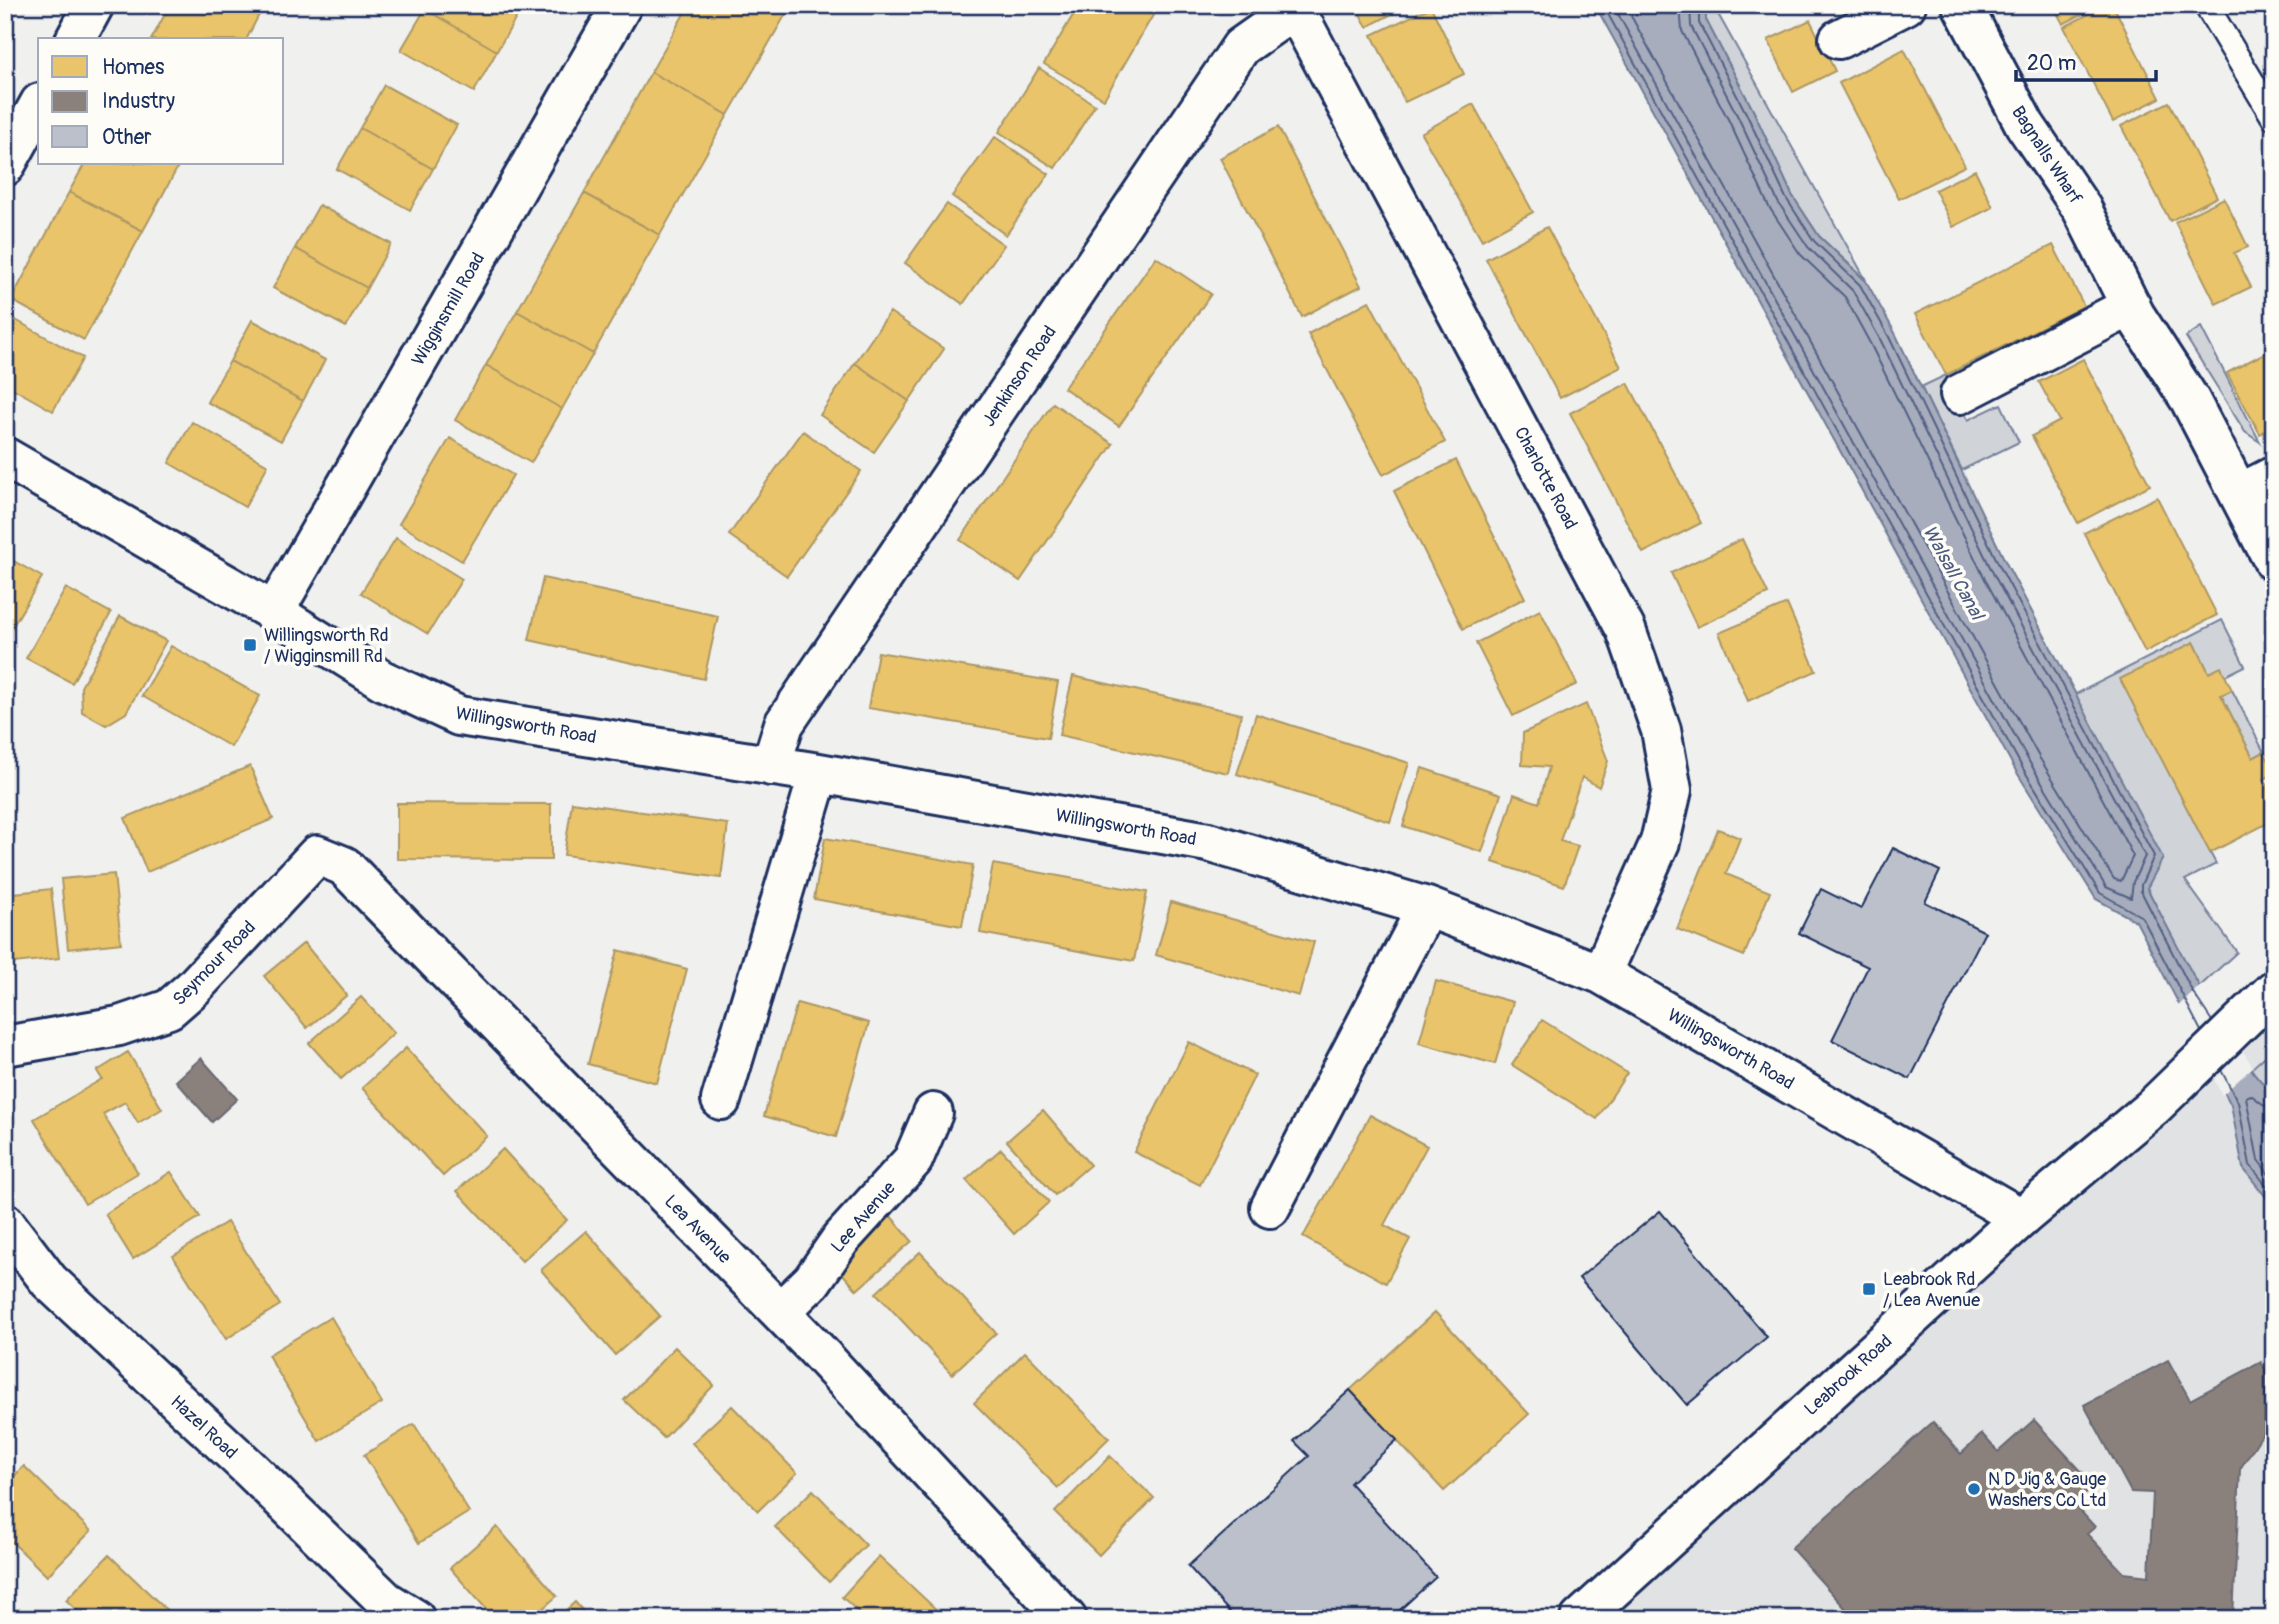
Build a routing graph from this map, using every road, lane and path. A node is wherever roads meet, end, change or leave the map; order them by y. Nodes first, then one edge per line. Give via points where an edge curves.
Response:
1 (94, 5) edge
2 (622, 5) edge
3 (1906, 5) edge
4 (1962, 5) edge
5 (2206, 5) edge
6 (1294, 7) edge
7 (76, 38) edge
8 (1839, 39) dead end
9 (38, 107) edge
10 (2274, 118) edge
11 (5, 166) edge
12 (2131, 306) junction
13 (1960, 394) dead end
14 (5, 457) edge
15 (2274, 476) edge
16 (2239, 494) junction
17 (2274, 562) edge
18 (274, 612) junction
19 (771, 766) junction
20 (819, 773) junction
21 (317, 855) joint
22 (1427, 907) junction
23 (1601, 974) junction
24 (2274, 990) edge
25 (5, 1046) edge
26 (721, 1100) dead end
27 (933, 1113) dead end
28 (1270, 1208) dead end
29 (2021, 1218) junction
30 (5, 1223) edge
31 (780, 1312) junction
32 (415, 1619) edge
33 (1067, 1619) edge
34 (1580, 1619) edge

1 - 7 street
2 - 18 street, Wigginsmill Road
3 - 8 street
4 - 12 street, Bagnalls Wharf via 2025,125 2082,209
5 - 10 lane
6 - 19 street, Jenkinson Road via 1241,47 784,724
6 - 23 street, Charlotte Road via 1626,630 1661,730 1672,790 1660,842
9 - 11 street
12 - 13 street
12 - 16 street, Bagnalls Wharf via 2190,400
14 - 18 street, Willingsworth Road
15 - 16 street
16 - 17 street, Bagnalls Wharf
18 - 19 street, Willingsworth Road via 382,680 459,716
19 - 20 street, Willingsworth Road
20 - 22 street, Willingsworth Road via 1208,842
20 - 26 street
21 - 25 street, Seymour Road via 169,1009 119,1026
21 - 31 street, Lea Avenue via 344,866
22 - 23 street, Willingsworth Road
22 - 28 street
23 - 29 street, Willingsworth Road
24 - 29 street, Leabrook Road via 2153,1107
27 - 31 street, Lee Avenue via 913,1160 841,1239 812,1281
29 - 34 street, Leabrook Road
30 - 32 street, Hazel Road via 49,1281 386,1601
31 - 33 street, Lea Avenue

